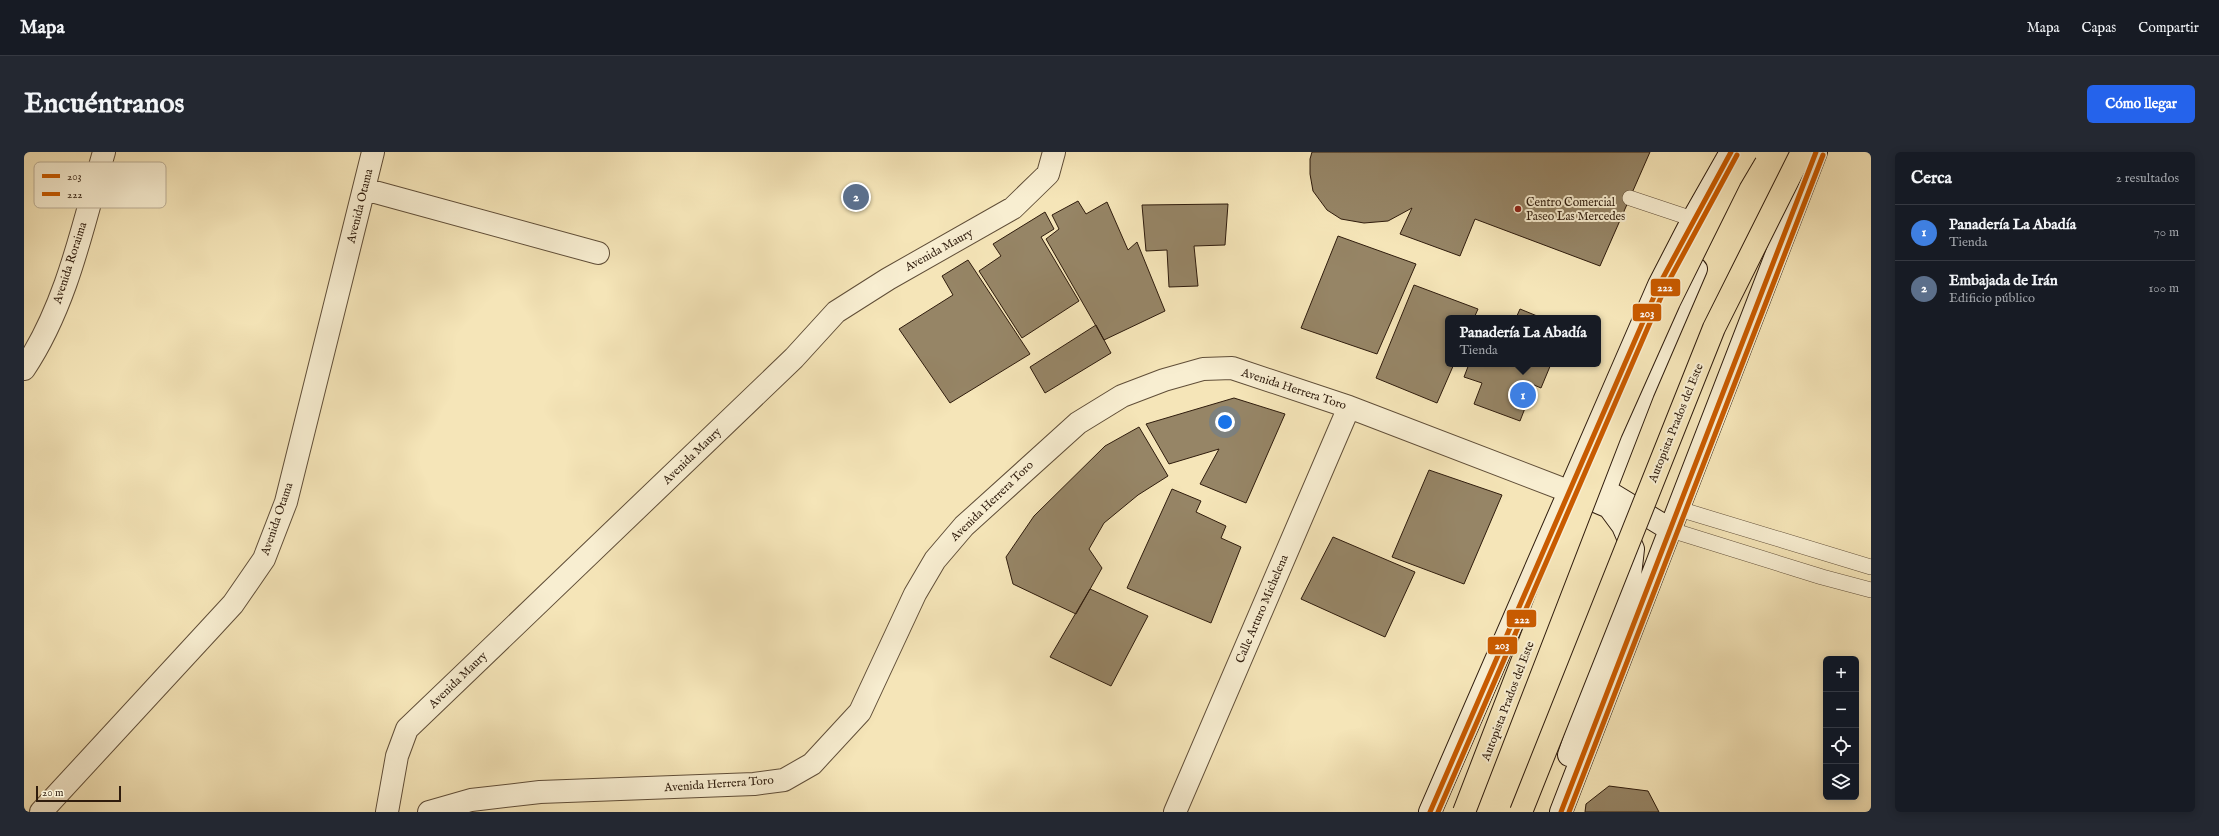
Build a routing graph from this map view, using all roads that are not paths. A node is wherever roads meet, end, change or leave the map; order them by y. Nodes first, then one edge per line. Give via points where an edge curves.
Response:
1 (104, 152) edge
2 (373, 152) edge
3 (1054, 152) edge
4 (1746, 152) edge
5 (1802, 152) edge
6 (1816, 152) edge
7 (1728, 158) edge
8 (101, 162) edge
9 (364, 189) junction
10 (1630, 198) dead end
11 (88, 208) edge
12 (1693, 219) junction
13 (598, 253) dead end
14 (24, 369) edge
15 (1349, 407) junction
16 (1568, 491) junction
17 (1679, 509) junction
18 (1671, 530) junction
19 (1871, 567) edge
20 (1871, 590) edge
21 (1564, 803) edge
22 (41, 812) edge
23 (387, 812) edge
24 (429, 812) edge
25 (1175, 812) edge
26 (1430, 812) edge
27 (1464, 812) edge
28 (1521, 812) edge

1 - 8 street, Avenida Roraima
2 - 9 street, Avenida Otama
3 - 23 street, Avenida Maury via 1048,174 1013,208 888,278 836,312 794,358 407,729 397,756
4 - 27 highway, Autopista Prados del Este, bridge via 1669,302 1611,432
5 - 28 highway, Autopista Prados del Este, bridge via 1714,328
6 - 17 street
7 - 12 street
7 - 18 street via 1720,213 1643,392 1605,490
9 - 13 street
9 - 22 street, Avenida Otama via 286,502 264,559 233,604
10 - 12 lane
11 - 14 street, Avenida Roraima via 74,258 52,319
12 - 16 street via 1659,285
15 - 16 street, Avenida Herrera Toro
15 - 24 street, Avenida Herrera Toro via 1232,368 1203,369 1122,396 1078,423 964,526 935,560 914,594 860,712 812,764 784,780 754,784 540,792 471,800
15 - 25 street, Calle Arturo Michelena
16 - 21 street, Avenida Herrera Toro via 1609,508 1623,526 1633,549 1630,575 1569,750
16 - 26 street
17 - 18 street
17 - 19 lane
18 - 20 lane
18 - 21 street

